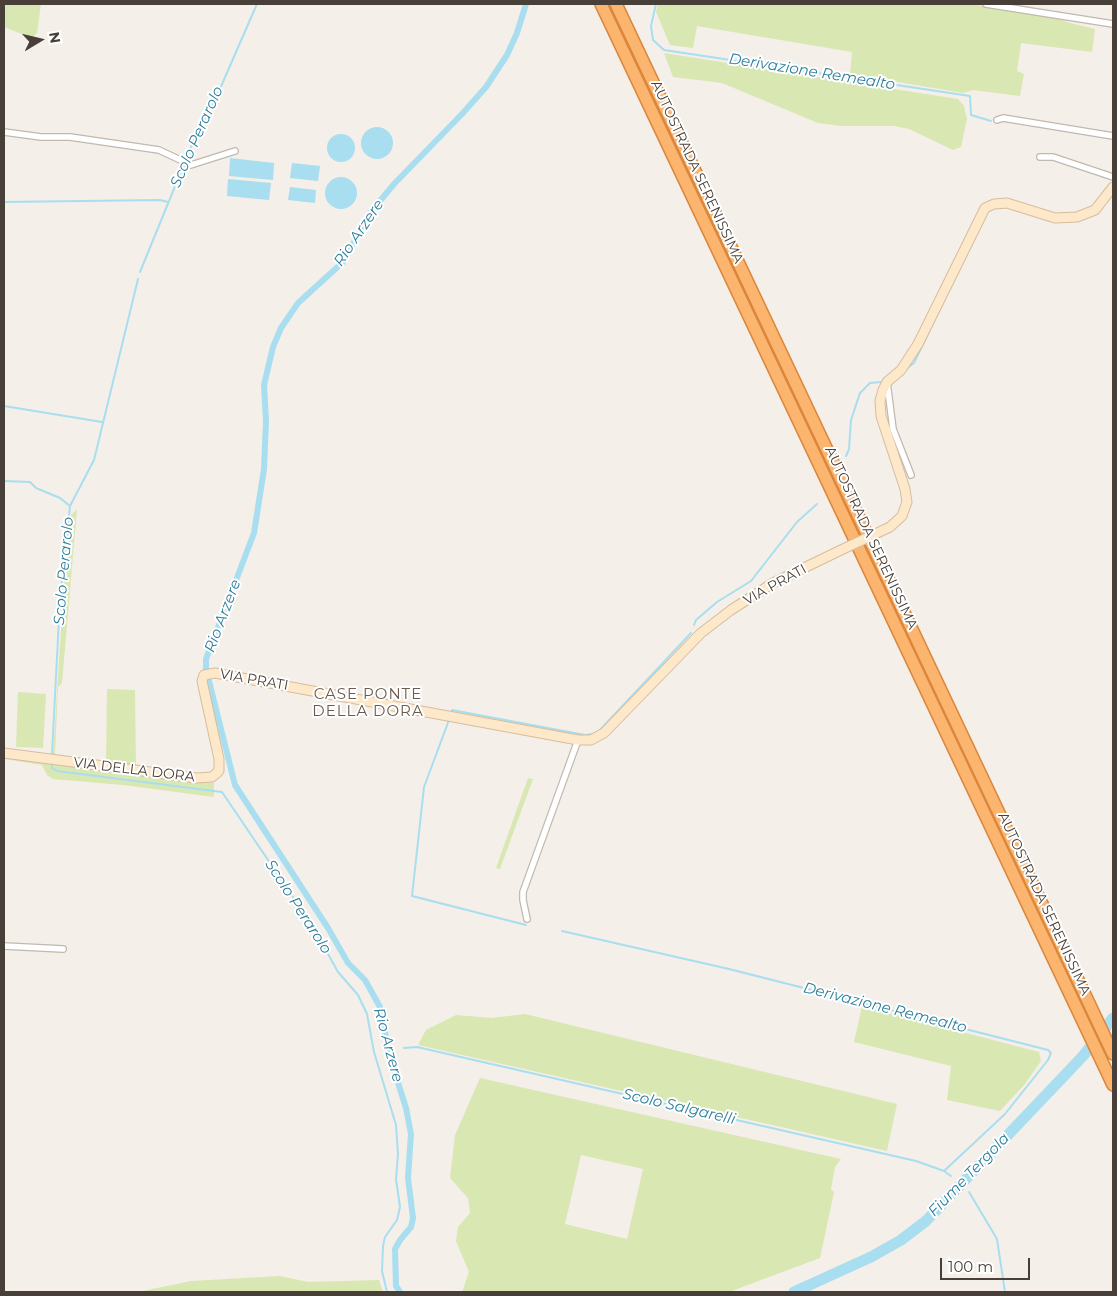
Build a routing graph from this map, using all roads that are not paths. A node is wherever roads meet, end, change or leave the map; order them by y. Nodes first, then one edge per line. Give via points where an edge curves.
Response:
1 (601, 4) edge
2 (616, 4) edge
3 (986, 4) edge
4 (1113, 24) edge
5 (997, 120) dead end
6 (4, 132) edge
7 (1113, 136) edge
8 (235, 151) dead end
9 (1040, 157) dead end
10 (1113, 177) edge
11 (1113, 187) edge
12 (887, 382) junction
13 (911, 475) dead end
14 (208, 674) joint
15 (578, 740) junction
16 (4, 754) edge
17 (527, 920) dead end
18 (4, 946) edge
19 (63, 949) dead end
20 (1113, 1054) edge
21 (1113, 1085) edge

1 - 21 highway, AUTOSTRADA SERENISSIMA
2 - 20 highway, AUTOSTRADA SERENISSIMA
3 - 4 street
5 - 7 street via 1003,118
6 - 8 street via 70,137 159,150 191,165
9 - 10 street via 1053,157
11 - 12 street, VIA PRATI via 1095,210 1077,217 1055,218 1007,203 985,208 918,344 901,370
12 - 13 street via 893,429
12 - 15 street, VIA PRATI, bridge via 880,401 881,416 905,489 907,502 902,516 890,527 773,583 731,610 701,633 601,736
14 - 15 street, VIA PRATI
14 - 16 street, VIA DELLA DORA via 202,684 220,765 212,777 196,778
15 - 17 street via 523,892
18 - 19 street

